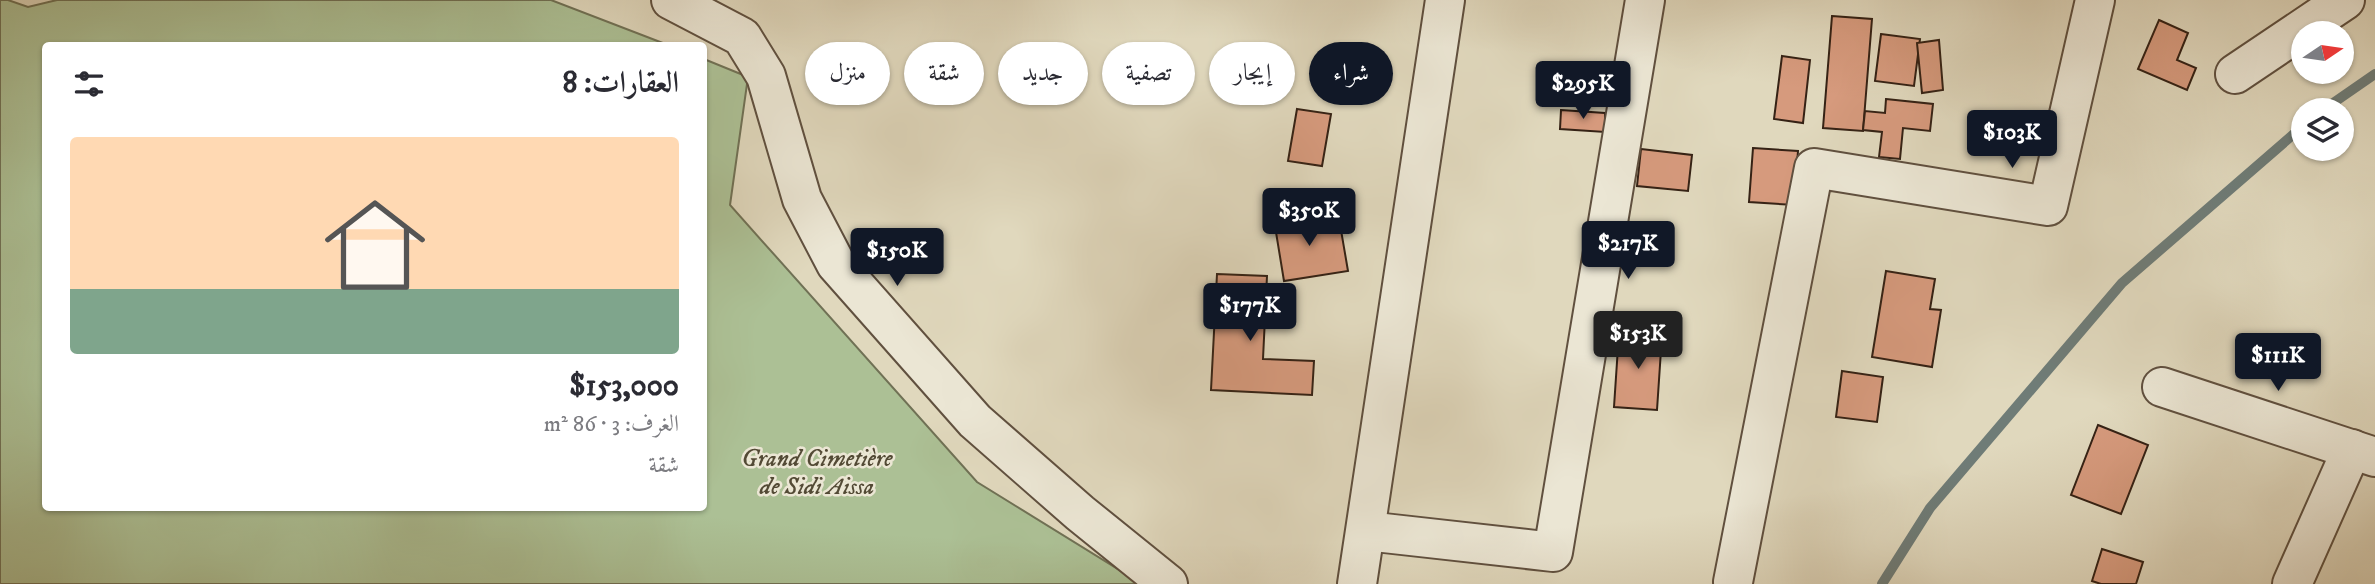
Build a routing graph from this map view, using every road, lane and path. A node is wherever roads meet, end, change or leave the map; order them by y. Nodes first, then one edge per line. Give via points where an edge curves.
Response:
1 (671, 0) edge
2 (1445, 0) edge
3 (1645, 0) edge
4 (2095, 0) edge
5 (2345, 0) edge
6 (2235, 74) dead end
7 (2162, 387) dead end
8 (2363, 453) edge
9 (1366, 531) junction
10 (1733, 582) dead end
11 (1168, 584) edge
12 (1357, 584) edge
13 (2292, 584) edge

1 - 11 street via 742,37 766,76 802,199 836,264 975,421
2 - 9 street
3 - 9 street via 1553,552
4 - 10 street via 2048,206 1814,168
5 - 6 street
7 - 8 street
8 - 13 street
9 - 12 street

